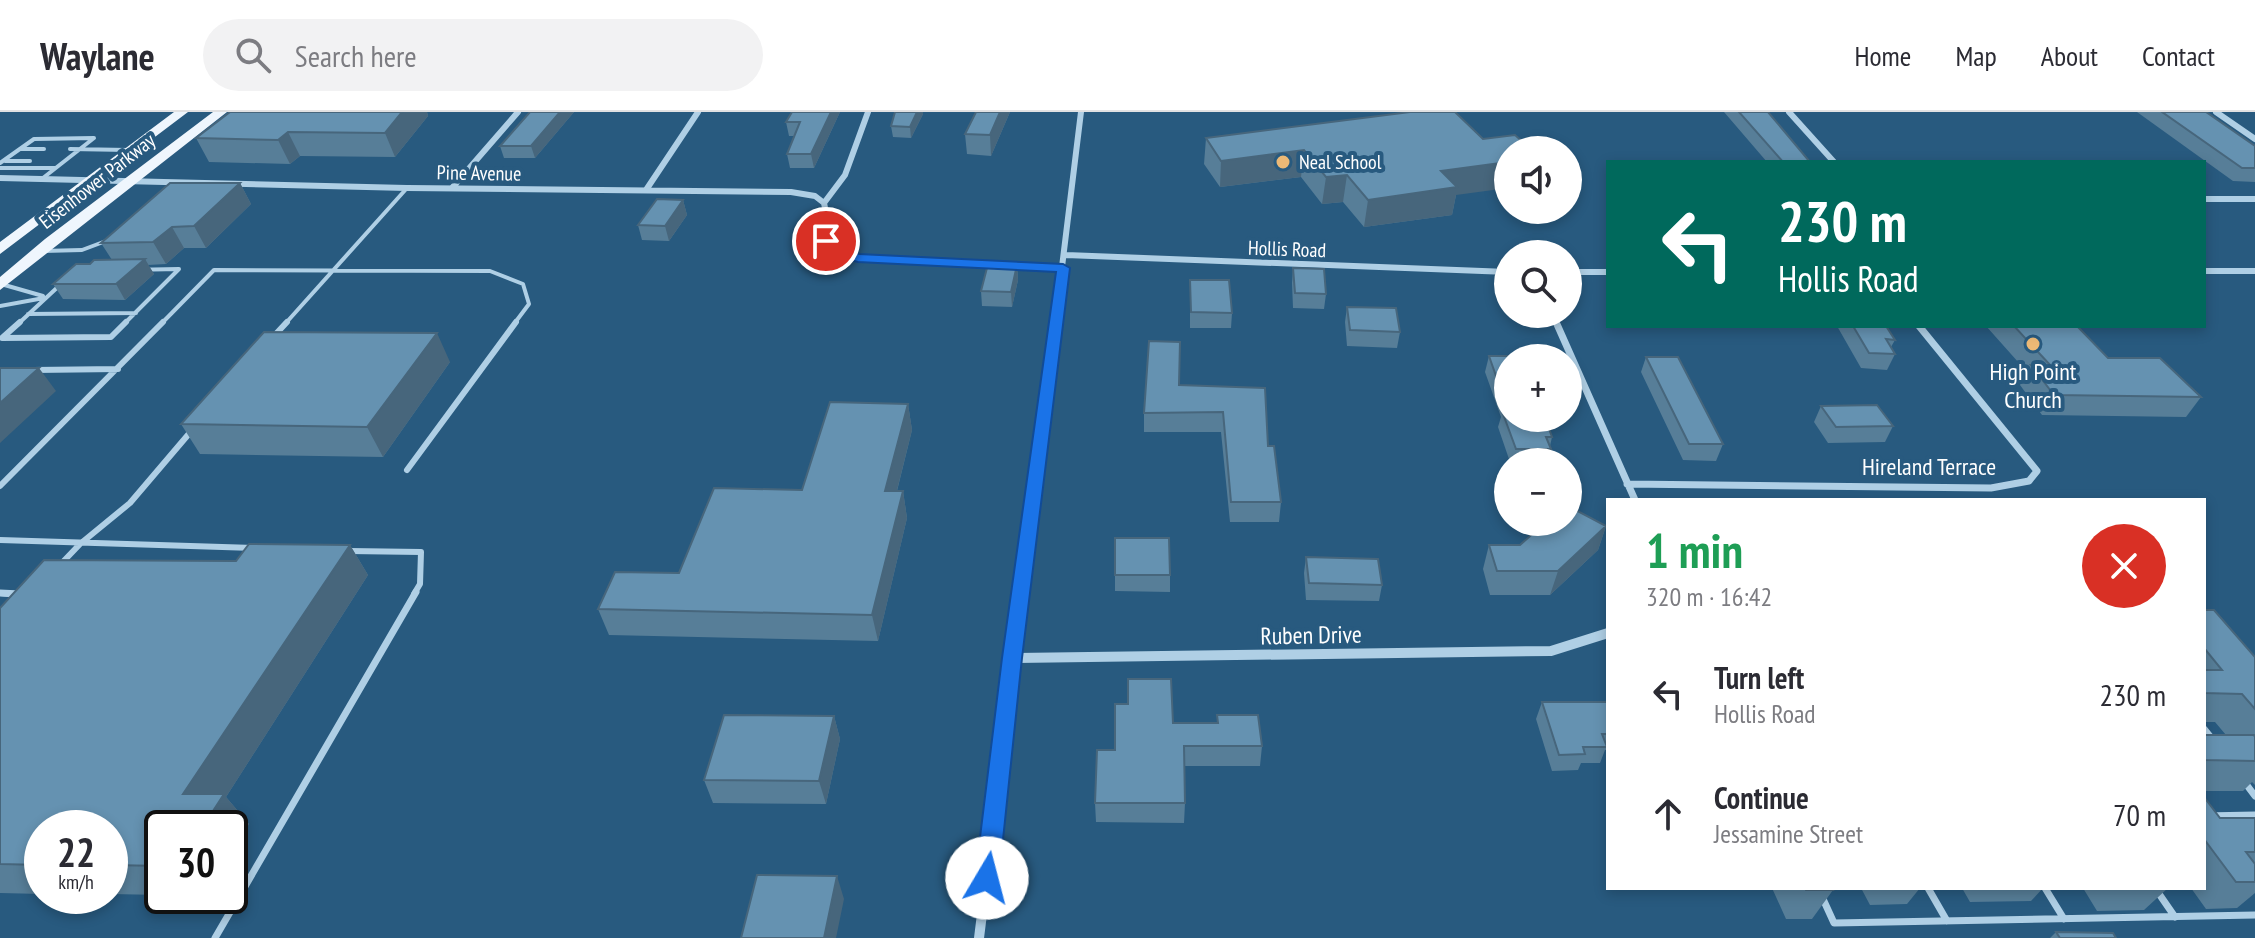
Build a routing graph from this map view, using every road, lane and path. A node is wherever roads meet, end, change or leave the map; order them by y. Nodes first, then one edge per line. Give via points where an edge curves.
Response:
1 (182, 112) edge
2 (221, 112) edge
3 (518, 112) edge
4 (698, 112) edge
5 (868, 112) edge
6 (1081, 112) edge
7 (1789, 112) edge
8 (2216, 112) edge
9 (2255, 139) edge
10 (19, 149) junction
11 (44, 149) dead end
12 (70, 149) dead end
13 (80, 149) junction
14 (132, 150) junction
15 (57, 160) dead end
16 (66, 160) junction
17 (1832, 160) edge
18 (30, 161) dead end
19 (1, 164) edge
20 (55, 168) junction
21 (0, 178) edge
22 (43, 178) junction
23 (94, 178) junction
24 (131, 179) junction
25 (177, 182) junction
26 (407, 188) junction
27 (452, 188) junction
28 (646, 190) junction
29 (166, 191) edge
30 (2206, 199) edge
31 (2255, 199) edge
32 (824, 203) junction
33 (113, 236) edge
34 (0, 249) edge
35 (40, 251) junction
36 (1066, 255) junction
37 (1063, 268) junction
38 (329, 271) junction
39 (2206, 271) edge
40 (2255, 271) edge
41 (1494, 272) edge
42 (1582, 272) edge
43 (1606, 272) edge
44 (0, 284) edge
45 (47, 297) junction
46 (0, 306) edge
47 (136, 313) junction
48 (28, 314) junction
49 (103, 314) junction
50 (98, 319) dead end
51 (1559, 328) edge
52 (1921, 328) edge
53 (54, 331) dead end
54 (84, 332) dead end
55 (78, 337) junction
56 (47, 338) junction
57 (270, 341) edge
58 (118, 369) junction
59 (30, 370) edge
60 (200, 422) edge
61 (407, 470) dead end
62 (3, 479) edge
63 (1627, 484) junction
64 (0, 486) edge
65 (1634, 498) edge
66 (0, 540) edge
67 (80, 544) junction
68 (266, 548) edge
69 (343, 550) edge
70 (52, 574) edge
71 (0, 593) edge
72 (34, 594) edge
73 (1606, 634) edge
74 (1012, 658) junction
75 (2206, 732) edge
76 (2206, 743) edge
77 (2239, 775) edge
78 (2255, 796) edge
79 (2255, 815) edge
80 (2206, 816) edge
81 (1819, 890) edge
82 (1929, 890) edge
83 (2046, 890) edge
84 (2156, 890) edge
85 (2255, 915) edge
86 (2175, 917) junction
87 (2064, 919) junction
88 (1947, 921) junction
89 (215, 938) edge
90 (979, 938) edge

1 - 14 main road, Eisenhower Parkway
2 - 24 main road, Eisenhower Parkway
3 - 27 street
4 - 28 street
5 - 32 street via 840,186
6 - 36 street
7 - 17 street
8 - 9 street
10 - 11 lane
10 - 13 lane via 34,139 94,138
10 - 19 lane
12 - 13 lane
13 - 14 lane
13 - 16 lane
14 - 23 main road, Eisenhower Parkway
15 - 16 lane
16 - 20 lane
18 - 19 lane
19 - 20 lane
20 - 22 lane
21 - 22 street, Pine Avenue
22 - 23 street, Pine Avenue
23 - 24 street, Pine Avenue
23 - 34 main road, Eisenhower Parkway
24 - 25 street, Pine Avenue
24 - 35 main road, Eisenhower Parkway
25 - 26 street, Pine Avenue
25 - 29 lane
26 - 27 street, Pine Avenue
26 - 38 lane
27 - 28 street, Pine Avenue
28 - 32 street, Pine Avenue via 791,192
30 - 31 street
32 - 37 street via 823,235 843,254
33 - 35 lane via 82,250
35 - 44 main road, Eisenhower Parkway
36 - 37 street
36 - 41 street, Hollis Road
37 - 74 street
38 - 57 lane
38 - 58 lane via 214,270
38 - 61 lane via 490,271 523,284 529,304
39 - 40 street
42 - 43 street
44 - 45 lane
45 - 46 lane
45 - 47 lane via 75,271 179,269
45 - 48 lane
47 - 49 lane
47 - 55 lane via 111,337
48 - 49 lane
48 - 56 lane via 2,338
49 - 50 lane
51 - 63 street
52 - 63 street, Hireland Terrace via 2037,471 2033,480 1991,488
53 - 56 lane
54 - 55 lane
55 - 56 lane
58 - 59 lane
58 - 62 lane
60 - 67 lane via 130,503
62 - 64 lane
63 - 65 street
66 - 67 lane
67 - 68 lane
67 - 70 lane
69 - 89 lane via 421,552 420,584
71 - 72 lane
73 - 74 street, Ruben Drive via 1551,651
74 - 90 street
75 - 76 lane via 2215,743
77 - 78 lane
79 - 80 lane
81 - 88 lane via 1834,923
82 - 88 lane
83 - 87 lane
84 - 86 lane
85 - 86 lane
86 - 87 lane
87 - 88 lane

